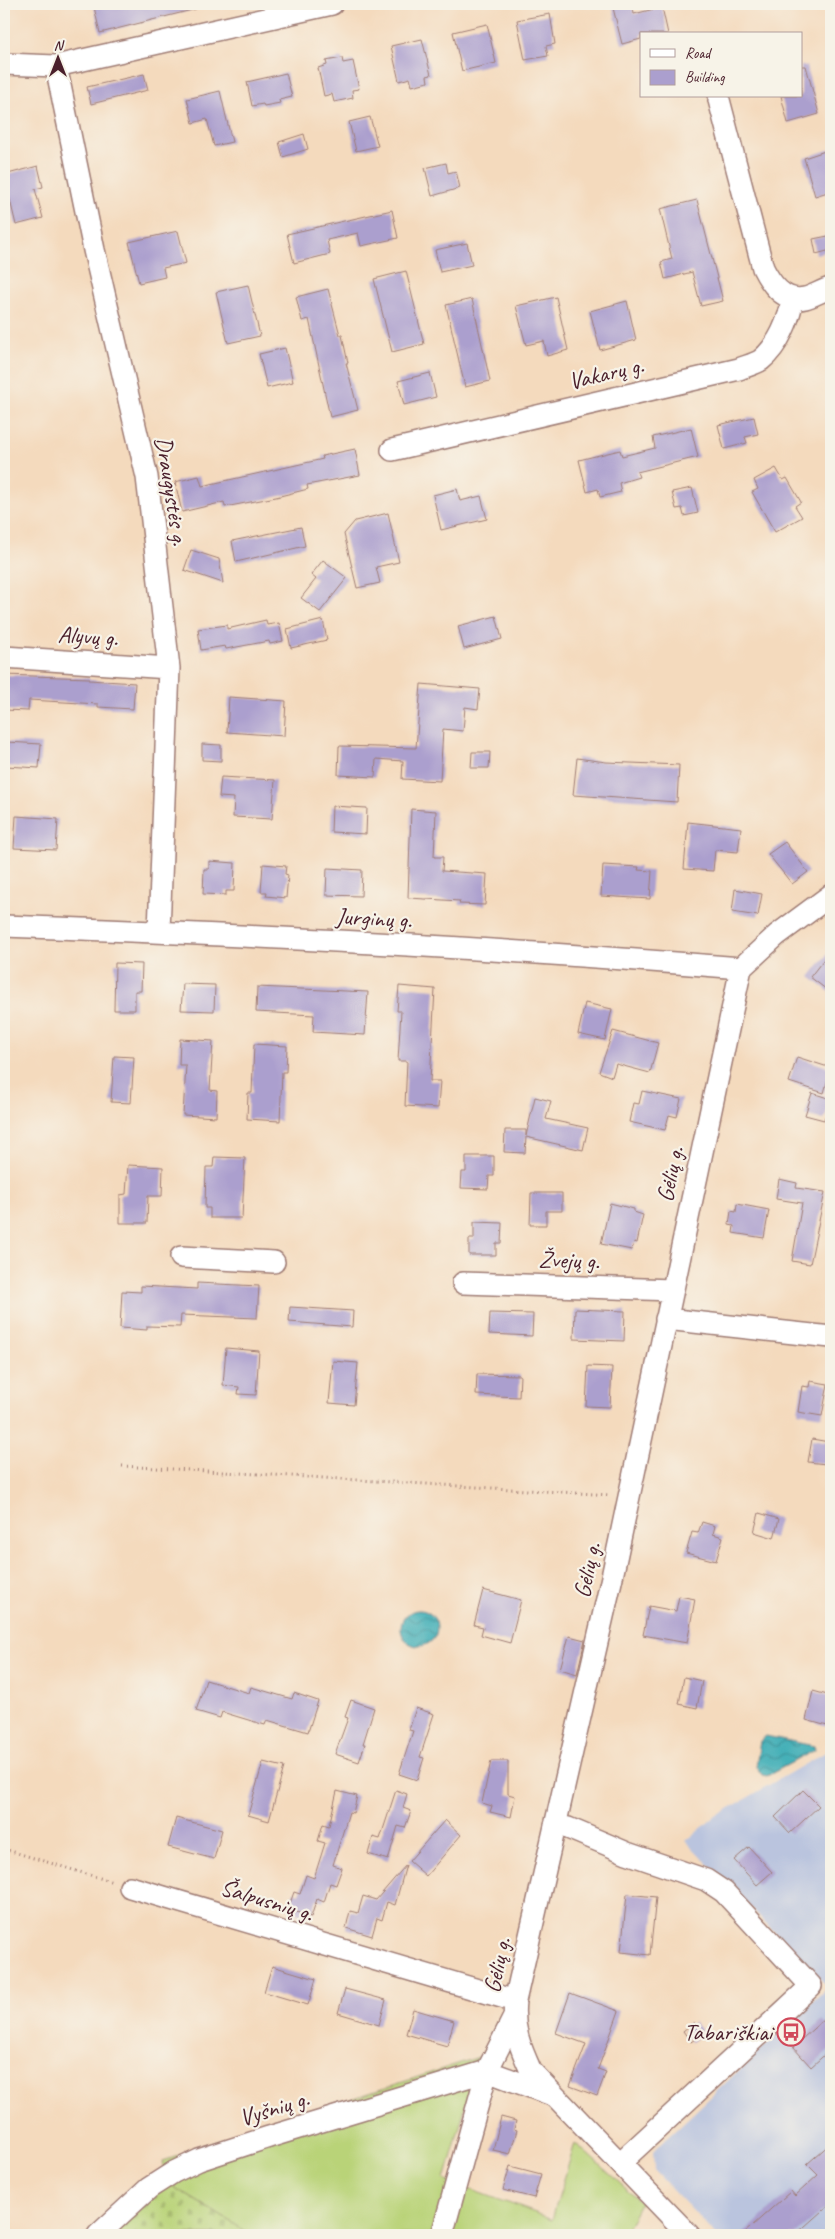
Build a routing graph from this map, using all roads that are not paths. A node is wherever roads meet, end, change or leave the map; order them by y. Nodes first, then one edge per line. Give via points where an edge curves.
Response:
1 (332, 4) edge
2 (4, 64) edge
3 (56, 66) junction
4 (719, 100) dead end
5 (831, 288) edge
6 (793, 298) junction
7 (392, 450) dead end
8 (4, 657) edge
9 (169, 668) junction
10 (831, 895) edge
11 (4, 926) edge
12 (159, 931) junction
13 (741, 968) junction
14 (181, 1257) dead end
15 (274, 1262) dead end
16 (463, 1283) dead end
17 (673, 1290) junction
18 (666, 1319) junction
19 (831, 1337) edge
20 (555, 1825) junction
21 (130, 1887) road end
22 (514, 2010) junction
23 (487, 2071) junction
24 (553, 2096) junction
25 (620, 2163) junction
26 (98, 2235) edge
27 (442, 2235) edge
28 (688, 2235) edge

1 - 3 street
2 - 3 street
3 - 9 street, Draugystės g. via 94,250 147,477
4 - 6 street via 763,268 779,291
5 - 6 street via 805,298
6 - 7 street, Vakarų g. via 790,314 772,348 760,360 739,369
8 - 9 street, Alyvų g.
9 - 12 street, Draugystės g.
10 - 13 street via 777,935
11 - 12 street, Jurginų g.
12 - 13 street, Jurginų g.
13 - 17 street, Gėlių g.
14 - 15 street
16 - 17 street, Žvejų g.
17 - 18 street, Gėlių g.
18 - 19 street
18 - 20 street, Gėlių g. via 630,1496
20 - 22 street, Gėlių g.
20 - 25 street via 706,1880 724,1892 811,1986
21 - 22 street, Šalpusnių g.
22 - 23 street
22 - 24 street, Gėlių g. via 520,2046 531,2071
23 - 24 street
23 - 26 street, Vyšnių g. via 198,2160 149,2188
23 - 27 street
24 - 25 street, Gėlių g.
25 - 28 street, Gėlių g.

